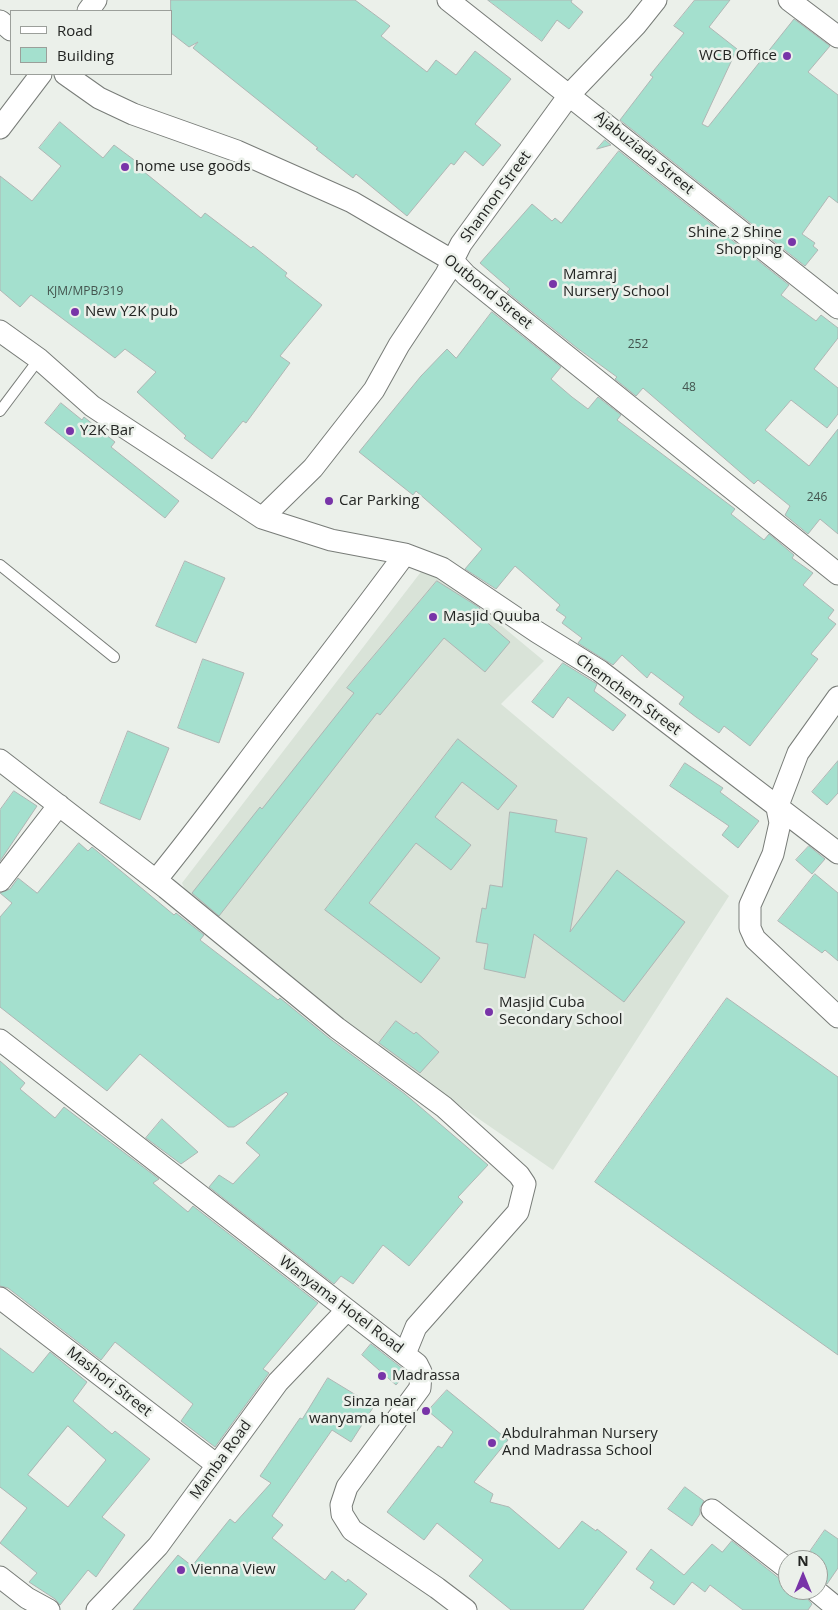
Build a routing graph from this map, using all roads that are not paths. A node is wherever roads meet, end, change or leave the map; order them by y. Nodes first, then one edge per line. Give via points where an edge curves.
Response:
1 (448, 0) edge
2 (656, 0) edge
3 (789, 0) edge
4 (0, 21) edge
5 (10, 29) edge
6 (838, 37) edge
7 (40, 75) edge
8 (66, 75) edge
9 (570, 94) junction
10 (0, 128) edge
11 (453, 261) junction
12 (838, 308) edge
13 (0, 331) edge
14 (39, 359) junction
15 (0, 411) edge
16 (262, 518) junction
17 (405, 554) junction
18 (0, 565) edge
19 (838, 574) edge
20 (114, 657) dead end
21 (838, 697) edge
22 (0, 760) edge
23 (59, 805) junction
24 (777, 808) junction
25 (838, 854) edge
26 (156, 880) junction
27 (0, 881) edge
28 (838, 1017) edge
29 (0, 1040) edge
30 (0, 1298) edge
31 (346, 1311) junction
32 (405, 1354) junction
33 (218, 1466) junction
34 (712, 1510) dead end
35 (778, 1561) edge
36 (0, 1577) edge
37 (827, 1600) edge
38 (838, 1609) edge
39 (49, 1610) edge
40 (97, 1610) edge
41 (466, 1610) edge

1 - 9 street, Ajabuziada Street
2 - 9 street, Shannon Street
3 - 6 street
4 - 5 street
7 - 10 street
8 - 11 street, Outbond Street via 99,98 133,114 237,151 352,202
9 - 11 street, Shannon Street via 461,244
9 - 12 street, Ajabuziada Street
11 - 16 street, Shannon Street via 374,390 298,484
11 - 19 street, Outbond Street via 466,275
13 - 14 street, Chemchem Street
14 - 15 lane
14 - 16 street, Chemchem Street via 92,406
16 - 17 street, Chemchem Street via 331,540
17 - 24 street, Chemchem Street via 442,568 600,671
17 - 26 street via 336,649
18 - 20 lane
21 - 24 street via 798,753
22 - 23 street
23 - 26 street
23 - 27 street
24 - 25 street, Chemchem Street
24 - 28 street via 780,823 773,854 750,905 750,928 763,948
26 - 32 street via 337,1028 444,1107 526,1184 518,1212 416,1327
29 - 31 street, Wanyama Hotel Road
30 - 33 street, Mashori Street
31 - 32 street, Wanyama Hotel Road
31 - 33 street, Mamba Road via 278,1382
32 - 41 street, Wanyama Hotel Road via 421,1372 420,1388 346,1486 342,1495 342,1514 352,1530
33 - 40 street, Mamba Road via 158,1546
34 - 35 street
36 - 39 street
37 - 38 street

